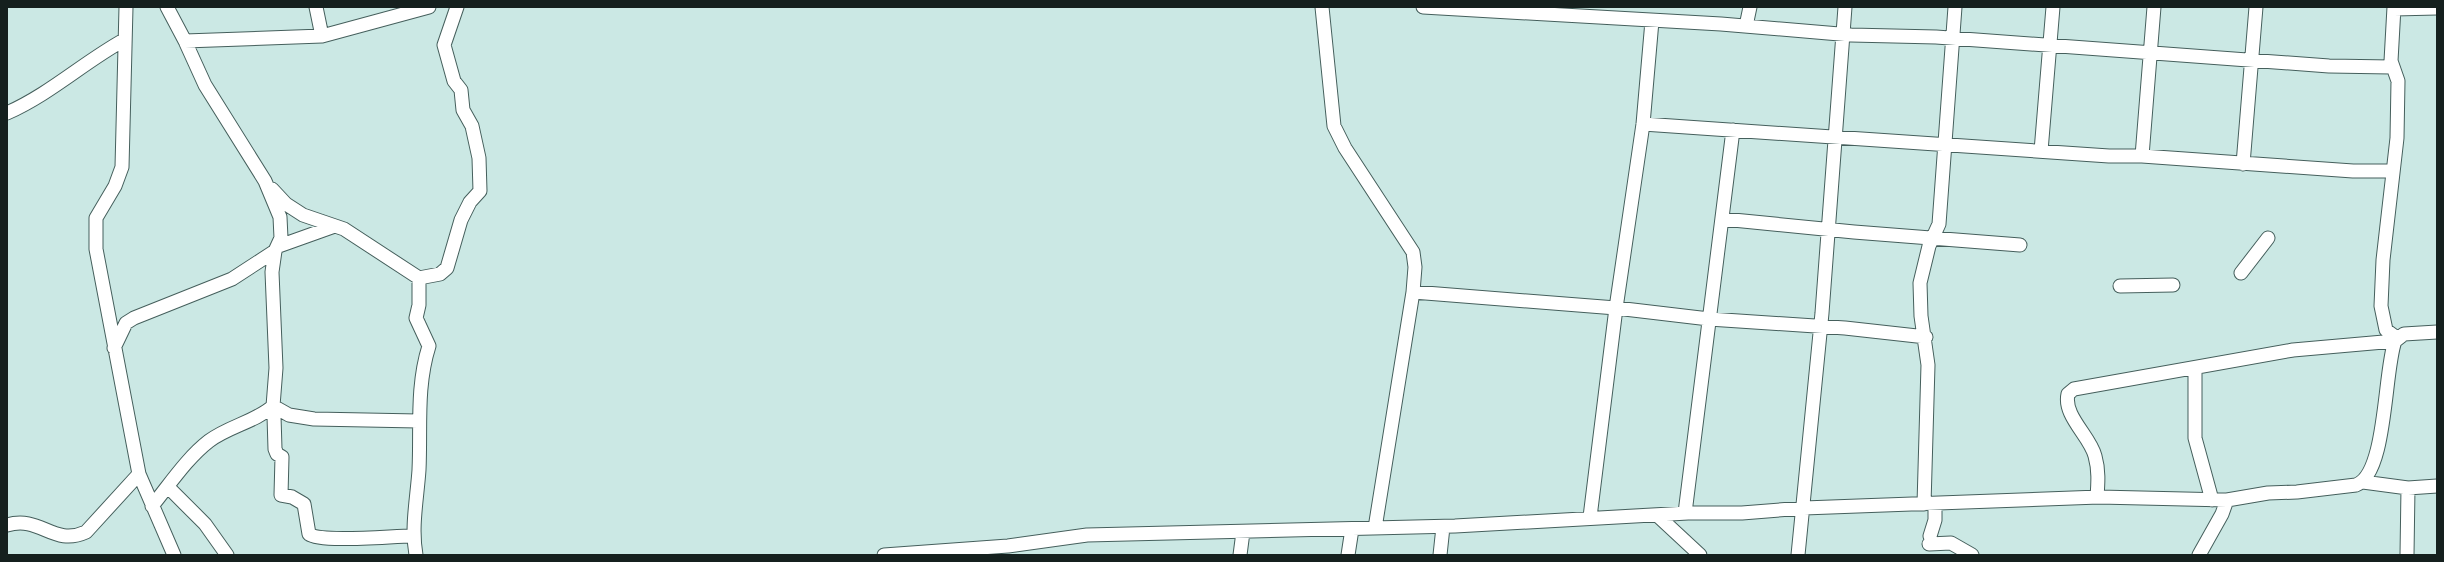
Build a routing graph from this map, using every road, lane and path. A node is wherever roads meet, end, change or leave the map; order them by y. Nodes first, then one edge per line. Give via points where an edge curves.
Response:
1 (126, 7) edge
2 (167, 7) edge
3 (316, 7) edge
4 (429, 7) edge
5 (457, 7) edge
6 (1322, 7) edge
7 (1423, 7) edge
8 (1750, 7) edge
9 (1845, 7) edge
10 (1955, 7) edge
11 (2053, 7) edge
12 (2154, 7) edge
13 (2256, 7) edge
14 (2394, 8) edge
15 (2437, 8) edge
16 (1652, 21) junction
17 (1746, 26) junction
18 (1843, 34) junction
19 (322, 36) junction
20 (1953, 39) junction
21 (124, 40) junction
22 (185, 41) junction
23 (2050, 45) junction
24 (2150, 52) junction
25 (2251, 59) junction
26 (2391, 67) junction
27 (7, 113) edge
28 (1643, 124) junction
29 (1734, 130) junction
30 (1835, 138) junction
31 (1945, 145) junction
32 (2041, 151) junction
33 (2142, 156) junction
34 (2243, 164) junction
35 (2393, 171) junction
36 (265, 182) junction
37 (1723, 219) junction
38 (335, 226) junction
39 (1828, 230) junction
40 (1934, 237) junction
41 (2268, 238) dead end
42 (2020, 245) dead end
43 (277, 249) junction
44 (2241, 273) dead end
45 (419, 278) junction
46 (2173, 285) dead end
47 (2120, 286) dead end
48 (1413, 292) junction
49 (1616, 308) junction
50 (1709, 319) junction
51 (1820, 326) junction
52 (2437, 332) edge
53 (1926, 337) junction
54 (2396, 339) junction
55 (114, 349) junction
56 (2195, 368) junction
57 (274, 411) junction
58 (418, 420) junction
59 (139, 474) junction
60 (2363, 482) junction
61 (2437, 486) edge
62 (168, 487) junction
63 (2408, 488) junction
64 (2097, 497) junction
65 (2212, 500) junction
66 (2227, 500) junction
67 (1929, 504) junction
68 (152, 506) junction
69 (1804, 508) junction
70 (1685, 513) junction
71 (1658, 516) junction
72 (1590, 517) junction
73 (7, 525) edge
74 (1443, 526) junction
75 (1375, 528) junction
76 (1352, 529) junction
77 (1243, 532) junction
78 (412, 536) junction
79 (1008, 551) edge
80 (174, 555) edge
81 (227, 555) edge
82 (416, 555) edge
83 (884, 555) edge
84 (1240, 555) edge
85 (1348, 555) edge
86 (1440, 555) edge
87 (1700, 555) edge
88 (1798, 555) edge
89 (1972, 555) edge
90 (2199, 555) edge
91 (2407, 555) edge

1 - 21 street
2 - 22 street
3 - 19 street
4 - 19 street
5 - 45 street via 444,45 454,81 461,90 463,110 472,126 479,158 480,192 470,202 461,220 447,268 440,274
6 - 48 street via 1334,126 1345,148 1412,252 1415,266
7 - 16 street
8 - 17 street
9 - 18 street
10 - 20 street
11 - 23 street
12 - 24 street
13 - 25 street
14 - 15 street
14 - 26 street
16 - 17 street
16 - 28 street
17 - 18 street
18 - 20 street
18 - 30 street
19 - 22 street
20 - 23 street
20 - 31 street
21 - 27 street via 102,52 52,88
21 - 55 street via 122,167 94,226
22 - 36 street via 205,85
23 - 24 street
23 - 32 street
24 - 25 street
24 - 33 street
25 - 26 street via 2328,66
25 - 34 street
26 - 35 street via 2398,79
28 - 29 street
28 - 49 street
29 - 30 street
29 - 37 street
30 - 31 street
30 - 39 street
31 - 32 street
31 - 40 street via 1939,224
32 - 33 street
33 - 34 street
34 - 35 street
35 - 54 street via 2383,260 2381,306 2386,330
36 - 38 street via 286,204 303,215
36 - 43 street via 280,217 281,238
37 - 39 street
37 - 50 street
38 - 43 street
38 - 45 street via 373,247
39 - 40 street
39 - 51 street
40 - 42 street
40 - 53 street via 1929,246 1920,283 1921,316
41 - 44 street
43 - 55 street via 232,279 126,323
43 - 57 street via 271,285 276,368
45 - 58 street via 419,305 416,318 429,346 422,368
46 - 47 street
48 - 49 street
48 - 75 street
49 - 50 street
49 - 72 street
50 - 51 street
50 - 70 street
51 - 53 street
51 - 69 street via 1804,478
52 - 54 street via 2414,332
53 - 67 street
54 - 56 street via 2293,350
54 - 60 street via 2378,443 2370,472
55 - 59 street
56 - 64 street via 2079,386 2070,392 2067,400 2069,408 2095,456 2099,480
56 - 65 street via 2195,438
57 - 58 street via 314,419
57 - 62 street via 242,423 210,441 197,452
57 - 78 street via 275,449 282,457 281,495 304,504 309,534 326,539
58 - 78 street via 419,467
59 - 68 street
59 - 73 street via 86,532 78,536 59,535 26,522
60 - 63 street
60 - 66 street
61 - 63 street
62 - 68 street
62 - 81 street via 205,524
63 - 91 street
64 - 65 street
64 - 67 street
65 - 66 street
66 - 90 street
67 - 69 street
67 - 89 street via 1935,520 1929,540 1951,543
68 - 80 street
69 - 70 street via 1742,513
69 - 88 street
70 - 71 street
71 - 72 street
71 - 87 street
72 - 74 street via 1527,524
74 - 75 street
74 - 86 street
75 - 76 street
76 - 77 street
76 - 85 street
77 - 79 street via 1087,534
77 - 84 street
78 - 82 street
79 - 83 street

